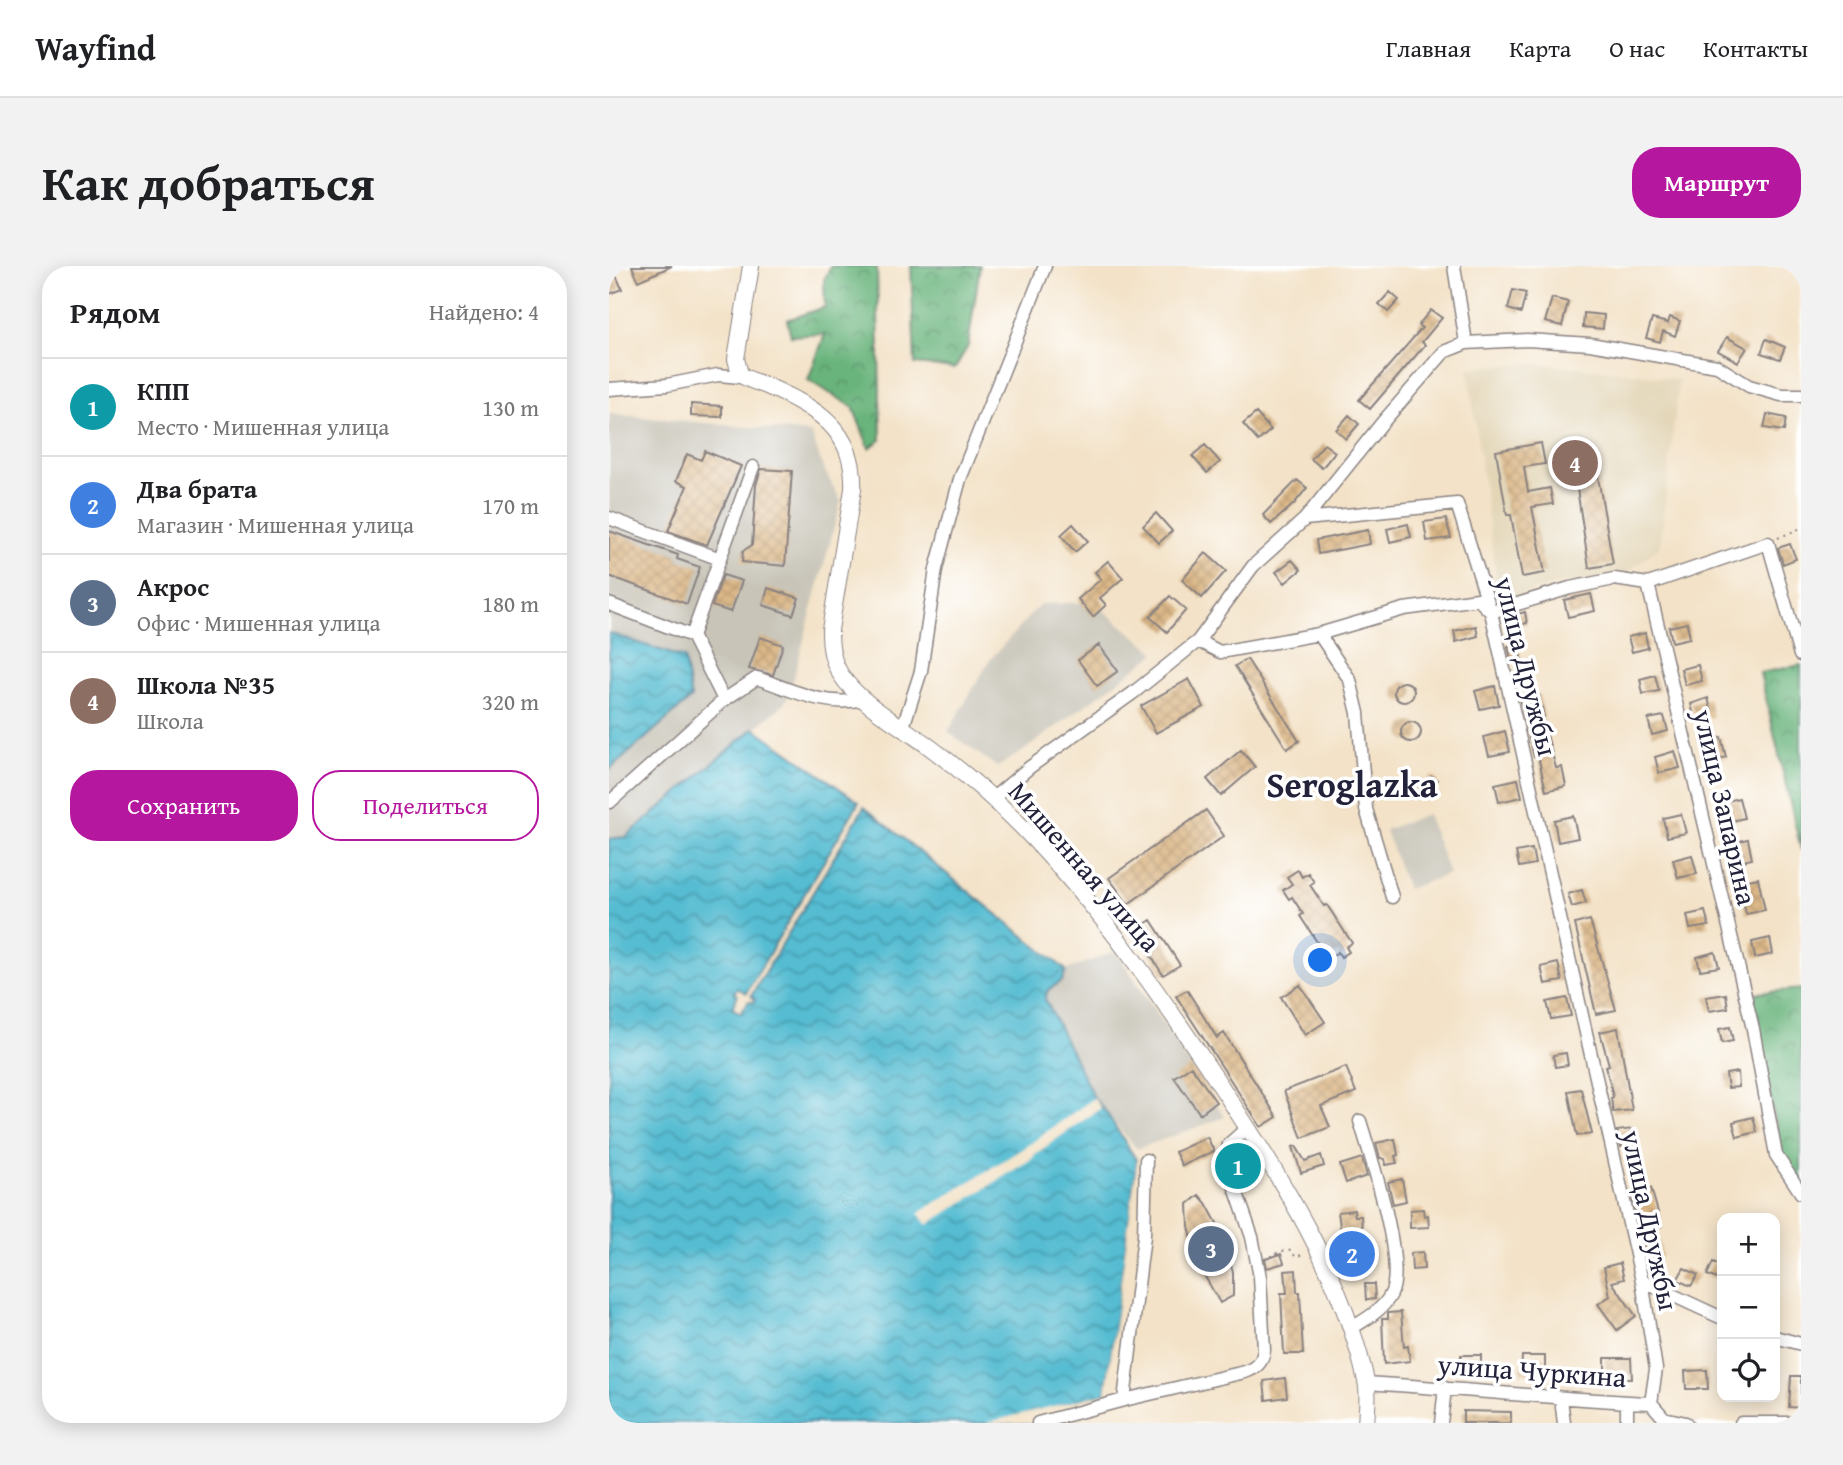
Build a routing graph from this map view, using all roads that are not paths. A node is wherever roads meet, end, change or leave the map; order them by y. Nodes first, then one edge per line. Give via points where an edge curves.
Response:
1 (751, 266) edge
2 (1045, 266) edge
3 (1454, 266) edge
4 (1465, 338) junction
5 (741, 377) junction
6 (609, 389) edge
7 (1801, 395) edge
8 (753, 467) dead end
9 (609, 518) edge
10 (1305, 519) junction
11 (720, 559) junction
12 (1648, 584) junction
13 (609, 604) edge
14 (1491, 612) junction
15 (1319, 634) junction
16 (692, 636) junction
17 (1198, 641) junction
18 (1800, 655) edge
19 (863, 699) junction
20 (724, 700) junction
21 (903, 727) junction
22 (993, 798) junction
23 (610, 802) edge
24 (1392, 897) dead end
25 (1360, 1121) dead end
26 (1247, 1128) junction
27 (1146, 1160) dead end
28 (1801, 1193) edge
29 (1642, 1281) junction
30 (1717, 1316) edge
31 (1350, 1329) junction
32 (1780, 1338) edge
33 (1801, 1344) edge
34 (1367, 1383) junction
35 (1445, 1388) junction
36 (1561, 1399) junction
37 (1123, 1400) junction
38 (1627, 1402) junction
39 (1651, 1403) junction
40 (1664, 1420) edge
41 (1038, 1423) edge
42 (1366, 1423) edge
43 (1441, 1423) edge
44 (1564, 1423) edge
45 (1627, 1423) edge
46 (1686, 1423) edge
47 (1741, 1423) edge
48 (1798, 1423) edge

1 - 5 main road via 736,359
2 - 21 street via 960,479 936,569 921,671
3 - 4 street
4 - 7 street via 1590,344 1717,366 1749,386
4 - 10 street via 1444,352
5 - 6 street via 718,375
5 - 19 main road, Мишенная улица via 819,413 846,449 853,489 832,608 830,647 841,676
8 - 11 street
9 - 11 street
10 - 14 street, улица Дружбы via 1457,504
10 - 17 street via 1253,566
11 - 16 street
12 - 14 street via 1614,579
12 - 18 street via 1768,543
12 - 28 street, улица Запарина via 1753,1029 1776,1155
13 - 16 street
14 - 15 street via 1478,598 1404,609
14 - 29 street, улица Дружбы
15 - 17 street via 1220,652
15 - 24 street via 1350,680 1358,713 1366,809
16 - 20 street
17 - 22 street
19 - 20 street via 830,702 757,678
19 - 21 main road, Мишенная улица
20 - 23 street
21 - 22 main road, Мишенная улица
22 - 26 main road, Мишенная улица via 1125,947
25 - 31 street via 1396,1276 1384,1305
26 - 31 main road, Мишенная улица via 1300,1212
26 - 37 street via 1229,1144 1227,1164 1252,1237 1260,1277 1261,1362 1245,1372
27 - 37 street via 1144,1236
29 - 30 street
29 - 39 street, улица Дружбы via 1656,1369
31 - 34 main road, Мишенная улица
32 - 33 street
34 - 35 street, улица Чуркина
34 - 42 main road, Мишенная улица
35 - 36 street, улица Чуркина
35 - 43 street
36 - 38 street, улица Чуркина
36 - 44 street
37 - 41 street
38 - 39 street, улица Чуркина
38 - 45 street
39 - 40 street, улица Чуркина
40 - 46 street, улица Чуркина
47 - 48 street

